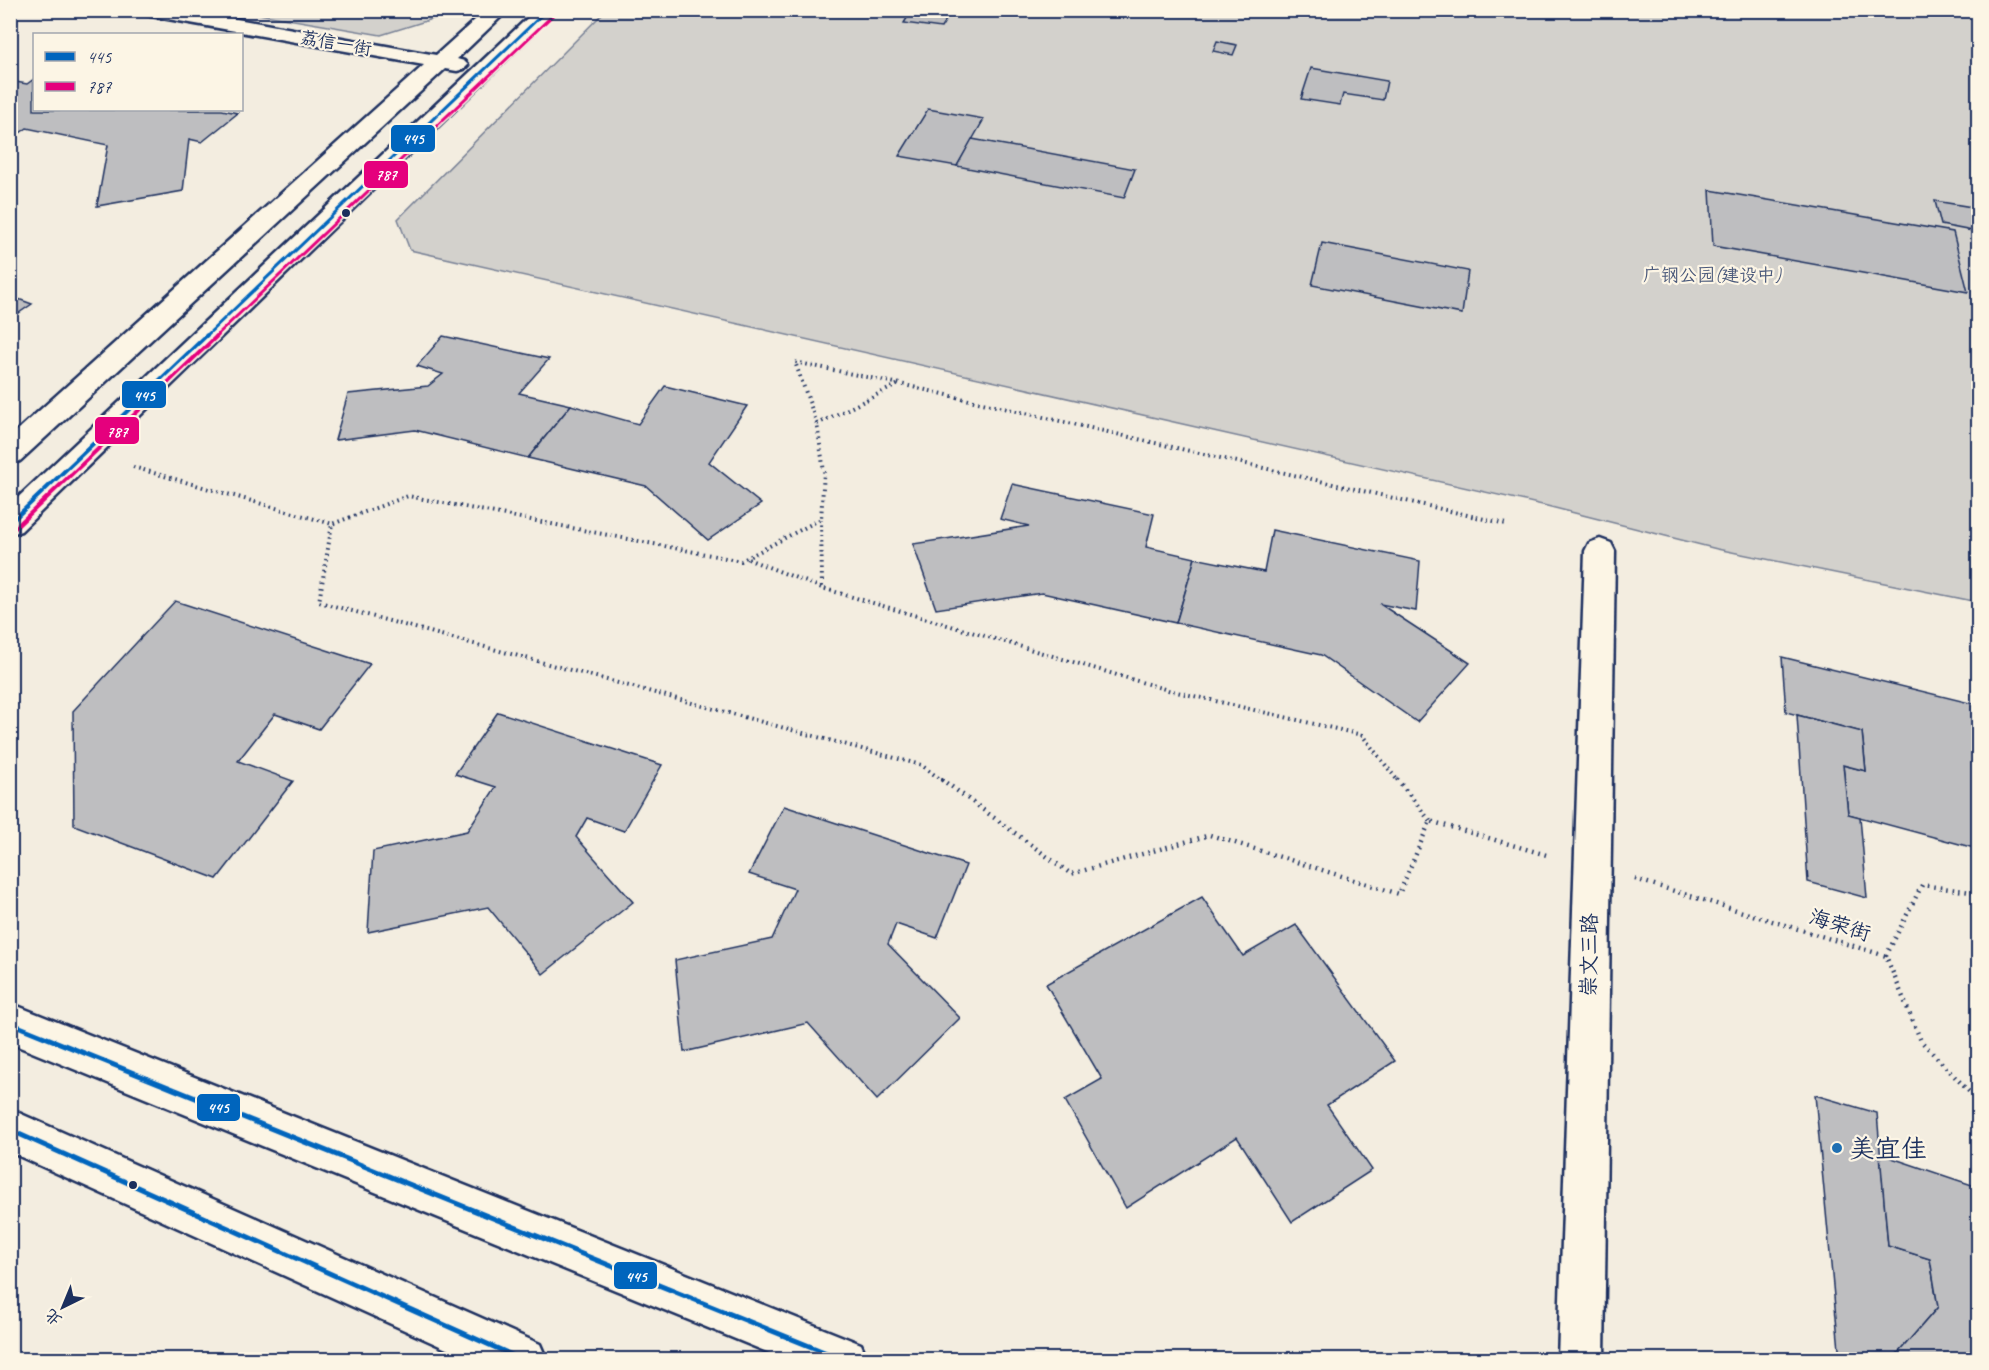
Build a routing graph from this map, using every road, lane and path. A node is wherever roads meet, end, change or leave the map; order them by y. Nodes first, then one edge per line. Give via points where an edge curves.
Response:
1 (151, 10) edge
2 (498, 10) edge
3 (548, 10) edge
4 (441, 62) junction
5 (485, 70) junction
6 (900, 384) junction
7 (817, 424) junction
8 (10, 454) edge
9 (133, 467) dead end
10 (821, 519) junction
11 (10, 523) edge
12 (332, 524) junction
13 (1506, 524) dead end
14 (1600, 551) dead end
15 (747, 558) junction
16 (822, 588) junction
17 (1430, 821) junction
18 (1591, 868) junction
19 (1978, 893) edge
20 (1886, 956) junction
21 (10, 1023) edge
22 (1978, 1101) edge
23 (10, 1130) edge
24 (524, 1359) edge
25 (846, 1359) edge
26 (1581, 1359) edge

1 - 4 main road, 荔信一街
2 - 4 main road
3 - 5 main road
4 - 5 main road, 荔信一街
4 - 8 main road
5 - 11 main road
6 - 7 path
6 - 7 path via 795,362
6 - 13 path
7 - 10 path via 824,472
9 - 12 path
10 - 15 path
10 - 16 path
12 - 15 path via 408,496 741,561
12 - 17 path via 319,602 921,765 1071,874 1210,835 1399,894
14 - 18 main road, 崇文三路
15 - 16 path
16 - 17 path via 1168,690 1362,735
17 - 18 path, 海荣街
18 - 20 path, 海荣街
18 - 26 main road, 崇文三路
19 - 20 path, 海荣街 via 1922,885
20 - 22 path, 海荣街 via 1921,1041
21 - 25 main road
23 - 24 main road

